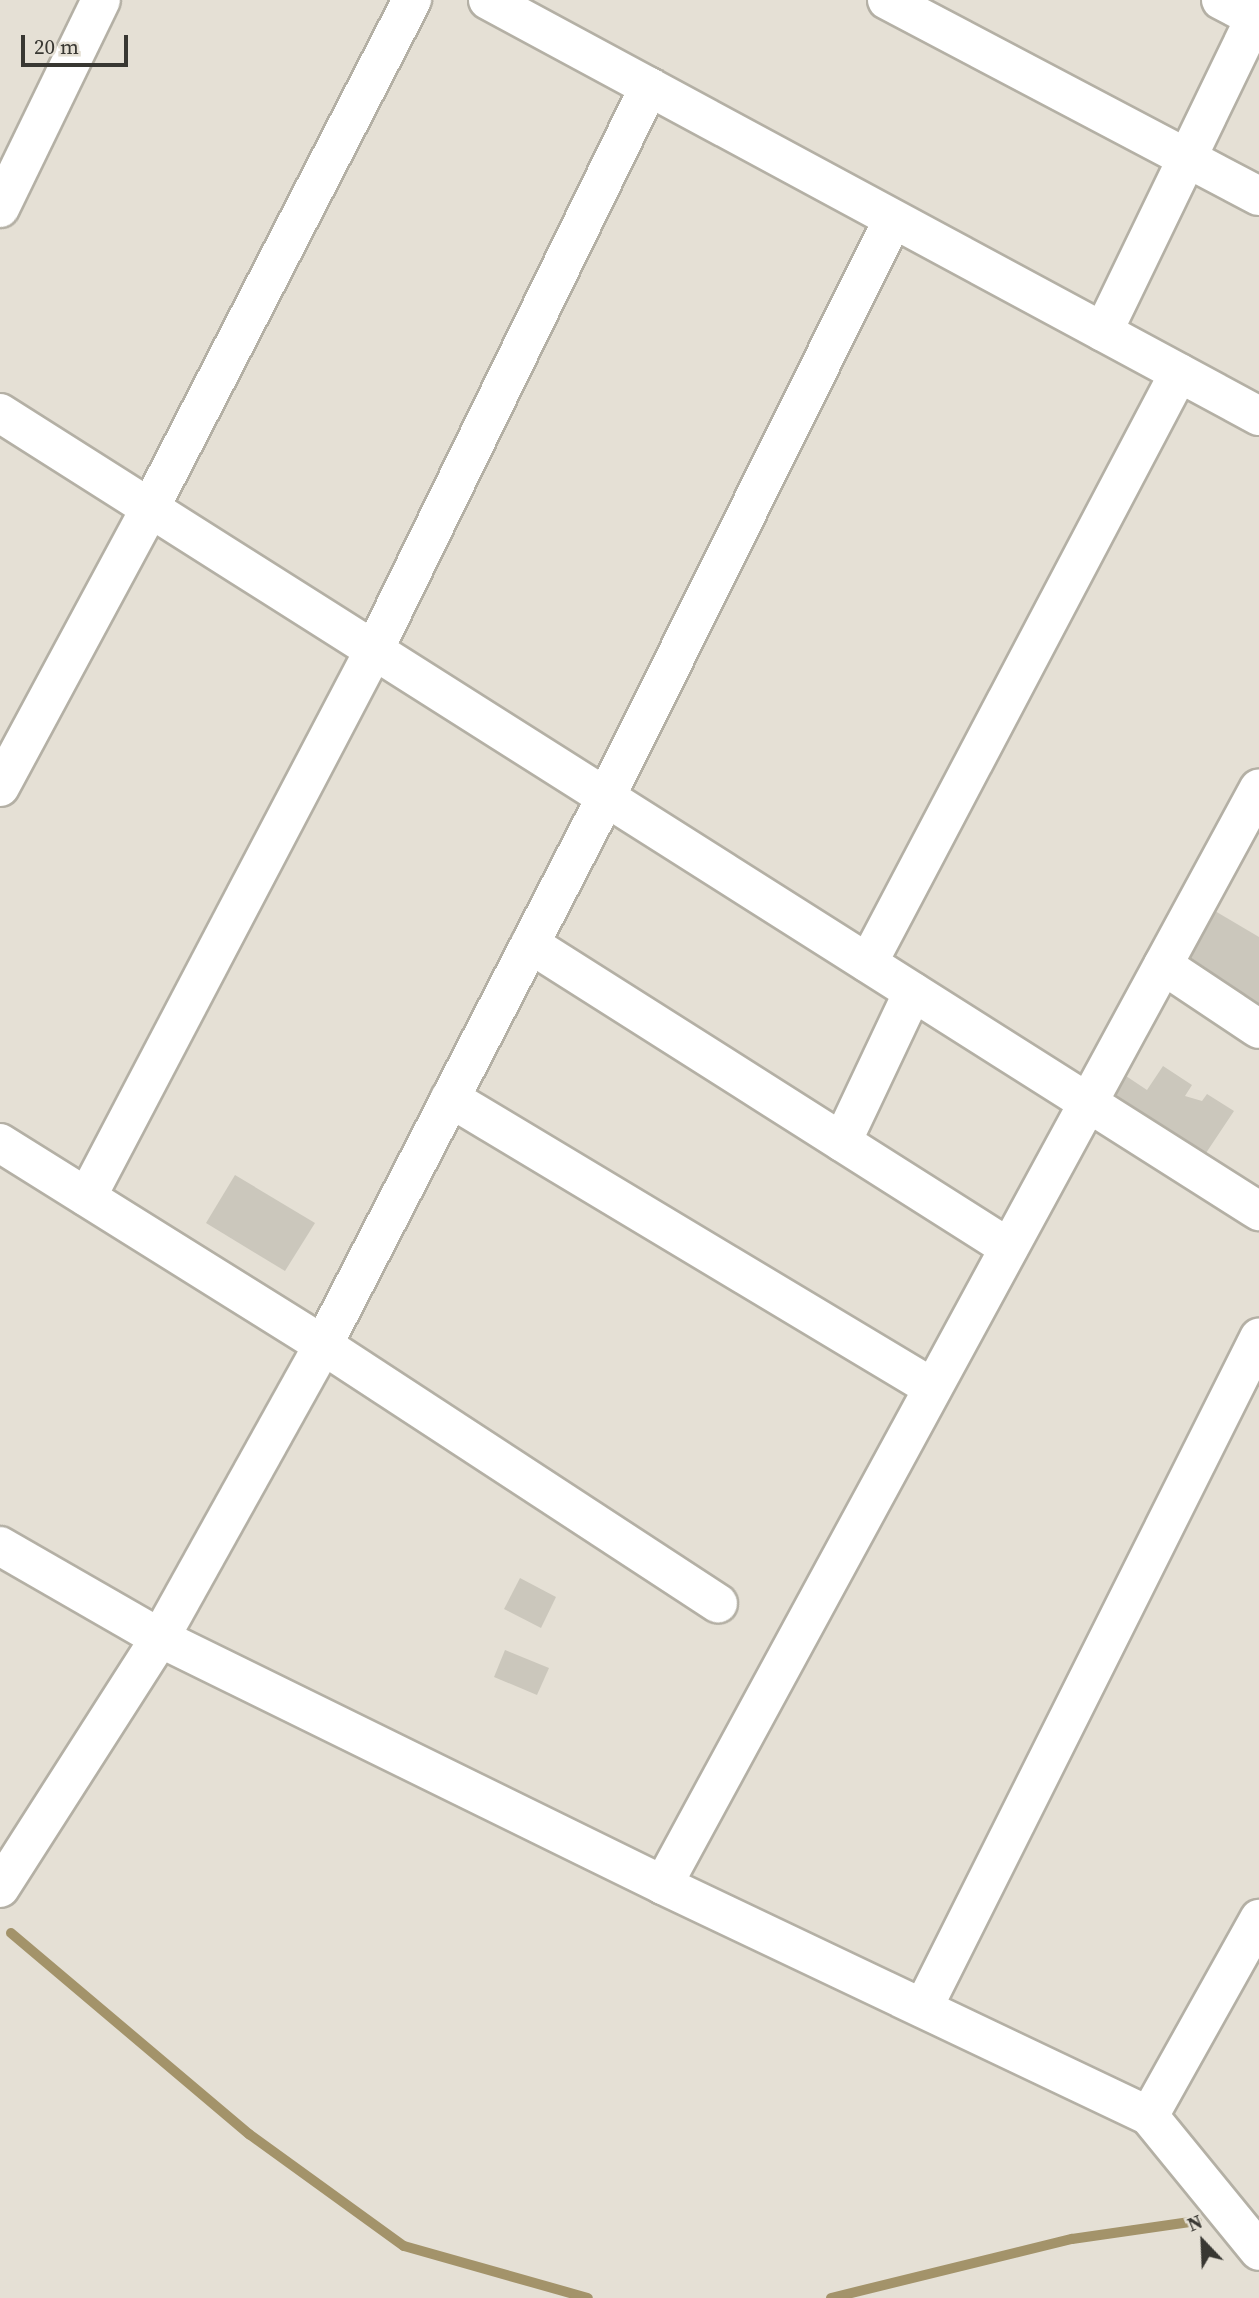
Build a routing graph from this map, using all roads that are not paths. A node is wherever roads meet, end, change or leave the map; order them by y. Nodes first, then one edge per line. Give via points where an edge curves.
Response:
1 (101, 0) edge
2 (412, 0) edge
3 (488, 0) edge
4 (887, 0) edge
5 (1221, 0) edge
6 (1258, 16) edge
7 (649, 87) junction
8 (1189, 159) junction
9 (1259, 196) edge
10 (0, 208) edge
11 (893, 219) junction
12 (1103, 332) junction
13 (1179, 373) junction
14 (0, 413) edge
15 (1259, 416) edge
16 (150, 508) junction
17 (373, 650) junction
18 (0, 787) edge
19 (1259, 788) edge
20 (606, 797) junction
21 (530, 944) junction
22 (867, 963) junction
23 (1163, 965) junction
24 (913, 992) junction
25 (1259, 1029) edge
26 (450, 1098) junction
27 (1088, 1103) junction
28 (842, 1142) junction
29 (0, 1143) edge
30 (87, 1197) junction
31 (1259, 1212) edge
32 (1009, 1248) junction
33 (1259, 1338) edge
34 (323, 1345) junction
35 (933, 1388) junction
36 (0, 1546) edge
37 (718, 1603) dead end
38 (160, 1637) junction
39 (663, 1885) junction
40 (0, 1888) edge
41 (1259, 1919) edge
42 (923, 2008) junction
43 (1149, 2116) junction
44 (1259, 2251) edge

1 - 10 street
2 - 16 street
3 - 7 street
4 - 8 street
5 - 6 street
6 - 8 street
7 - 11 street
7 - 17 street
8 - 9 street
8 - 12 street
11 - 12 street
11 - 20 street
12 - 13 street
13 - 15 street
13 - 22 street
14 - 16 street
16 - 17 street
16 - 18 street
17 - 20 street
17 - 30 street
19 - 23 street
20 - 21 street
20 - 22 street
21 - 26 street
21 - 28 street
22 - 24 street
23 - 25 street
23 - 27 street
24 - 27 street
24 - 28 street
26 - 34 street
26 - 35 street
27 - 31 street
27 - 32 street
28 - 32 street
29 - 30 street
30 - 34 street
32 - 35 street
33 - 42 street
34 - 37 street
34 - 38 street
35 - 39 street
36 - 38 street
38 - 39 street
38 - 40 street
39 - 42 street
41 - 43 street
42 - 43 street
43 - 44 street

